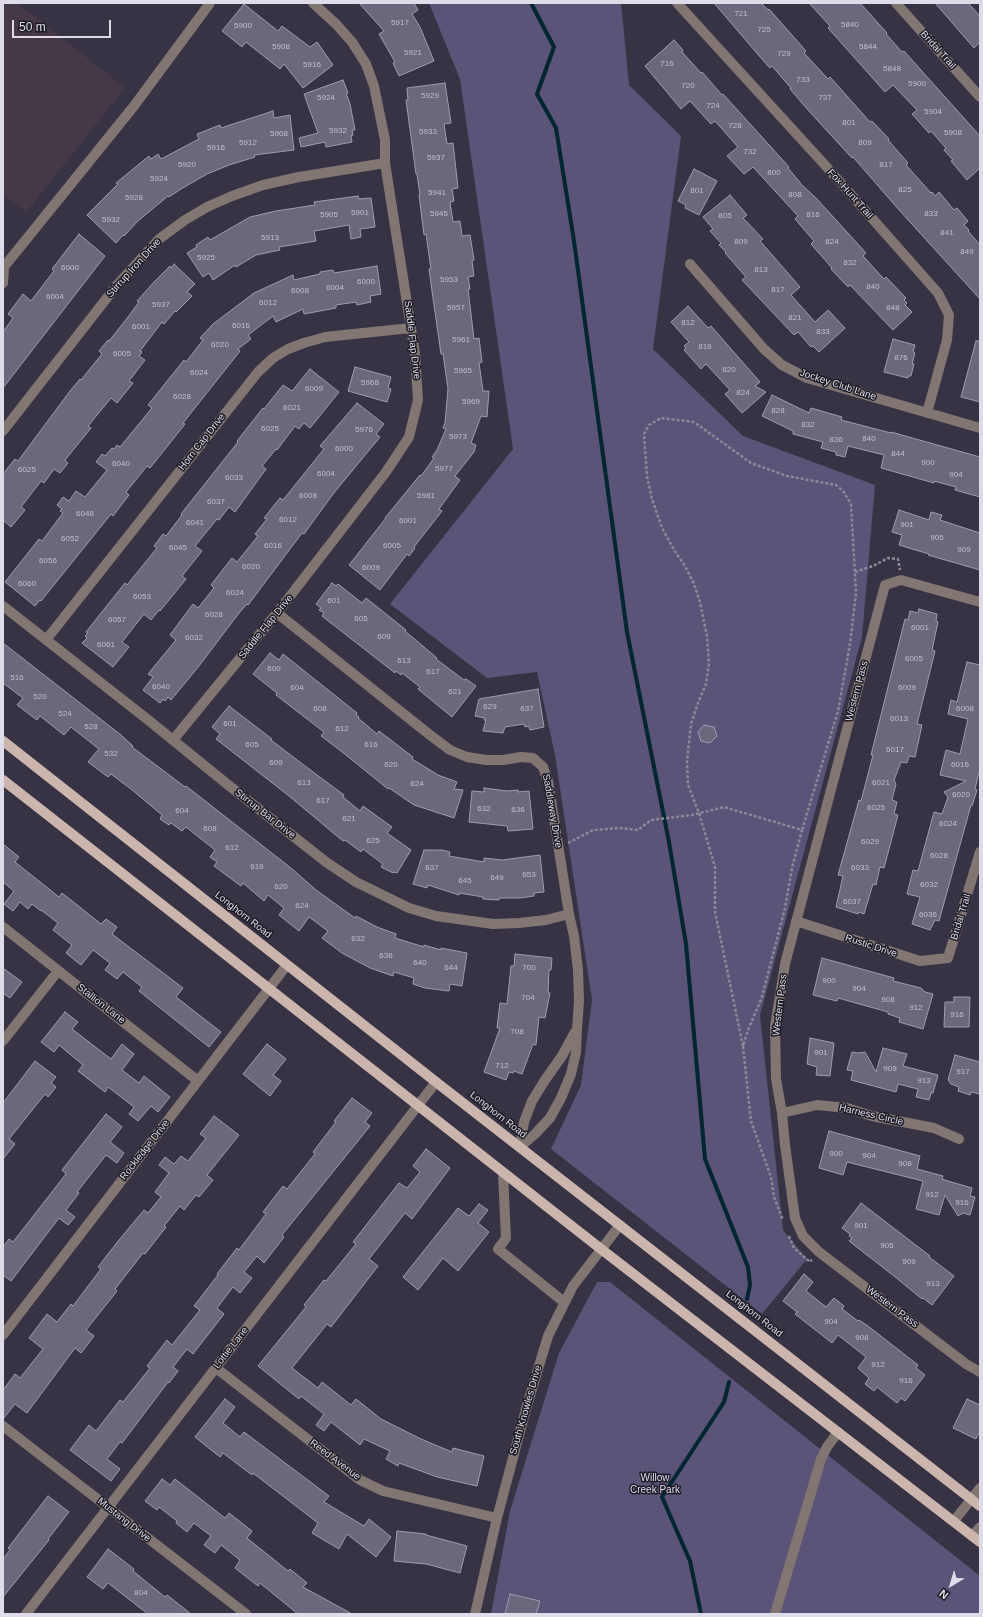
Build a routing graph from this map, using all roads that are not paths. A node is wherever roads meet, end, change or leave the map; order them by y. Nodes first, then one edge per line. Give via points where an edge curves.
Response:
1 (210, 3) edge
2 (313, 3) edge
3 (677, 3) edge
4 (896, 3) edge
5 (980, 97) edge
6 (385, 163) junction
7 (690, 264) dead end
8 (3, 268) edge
9 (3, 283) edge
10 (411, 328) junction
11 (927, 413) junction
12 (980, 428) edge
13 (3, 431) edge
14 (980, 602) edge
15 (3, 606) edge
16 (277, 614) junction
17 (46, 640) junction
18 (173, 740) junction
19 (3, 741) edge
20 (3, 780) edge
21 (980, 852) edge
22 (569, 914) junction
23 (796, 921) junction
24 (3, 927) edge
25 (948, 958) joint
26 (287, 965) junction
27 (58, 972) junction
28 (269, 988) junction
29 (577, 1029) junction
30 (3, 1041) edge
31 (198, 1081) junction
32 (436, 1082) junction
33 (418, 1106) junction
34 (782, 1113) junction
35 (959, 1139) dead end
36 (520, 1147) junction
37 (503, 1173) junction
38 (620, 1224) junction
39 (601, 1250) junction
40 (564, 1302) junction
41 (3, 1335) edge
42 (216, 1368) junction
43 (980, 1372) edge
44 (3, 1426) edge
45 (838, 1432) junction
46 (980, 1488) edge
47 (972, 1499) junction
48 (980, 1506) edge
49 (108, 1507) junction
50 (498, 1518) junction
51 (954, 1521) junction
52 (980, 1527) edge
53 (976, 1539) edge
54 (26, 1614) edge
55 (246, 1614) edge
56 (475, 1614) edge
57 (775, 1614) edge

1 - 8 street via 134,106
2 - 6 street, Saddle Flap Drive via 352,42 366,64 374,86 384,140
3 - 11 street, Fox Hunt Trail via 938,293 949,315 947,340
4 - 5 street, Bridal Trail
6 - 10 street, Saddle Flap Drive
6 - 13 street, Stirrup Iron Drive via 263,185 219,201 185,220 159,239 117,285
7 - 11 street, Jockey Club Lane via 764,350 782,365 807,378
8 - 9 street
10 - 16 street, Saddle Flap Drive via 416,354 418,400 409,437 400,454
10 - 17 street, Horn Cap Drive via 325,337 304,343 273,358 258,372
11 - 12 street, Jockey Club Lane
14 - 23 street, Western Pass via 901,580 885,585
15 - 17 street, Stirrup Bar Drive
16 - 18 street, Saddle Flap Drive
16 - 22 street, Saddleway Drive via 450,750 467,757 486,760 533,758 543,767 548,781
17 - 18 street, Stirrup Bar Drive
18 - 22 street, Stirrup Bar Drive via 326,862 356,882 409,908 436,916 493,924 546,920
19 - 26 main road, Longhorn Road
20 - 28 main road
21 - 25 street, Bridal Trail
22 - 29 street, Saddleway Drive via 578,970
23 - 25 street, Rustic Drive via 920,961
23 - 34 street, Western Pass via 785,964 775,1027 776,1079
24 - 27 street, Stallion Lane
26 - 28 street, Rockledge Drive
26 - 32 main road, Longhorn Road
27 - 30 street
27 - 31 street, Stallion Lane
28 - 31 street, Rockledge Drive
28 - 33 main road
29 - 36 street, Saddleway Drive via 532,1101 524,1122
29 - 36 street, Saddleway Drive via 576,1052 571,1074 561,1098 550,1118
31 - 41 street, Rockledge Drive
32 - 33 street, Lottie Lane
32 - 36 main road, Longhorn Road
33 - 37 main road
33 - 42 street, Lottie Lane
34 - 35 street, Harness Circle via 817,1105 847,1108 872,1116 934,1128
34 - 43 street, Western Pass via 795,1218 803,1236 819,1252
36 - 38 main road, Longhorn Road
37 - 39 main road
37 - 40 street via 506,1238 498,1250
38 - 39 street, South Knowles Drive
38 - 47 main road, Longhorn Road
39 - 40 street, South Knowles Drive
39 - 45 main road
40 - 50 street, South Knowles Drive via 548,1336
42 - 49 street, Lottie Lane
42 - 50 street, Reed Avenue via 360,1480 383,1491
44 - 49 street, Mustang Drive
45 - 51 main road
45 - 57 street via 821,1459
46 - 47 street
47 - 48 main road, Longhorn Road
47 - 51 street
49 - 54 street, Lottie Lane
49 - 55 street, Mustang Drive
50 - 56 street, South Knowles Drive
51 - 53 main road
52 - 53 street

